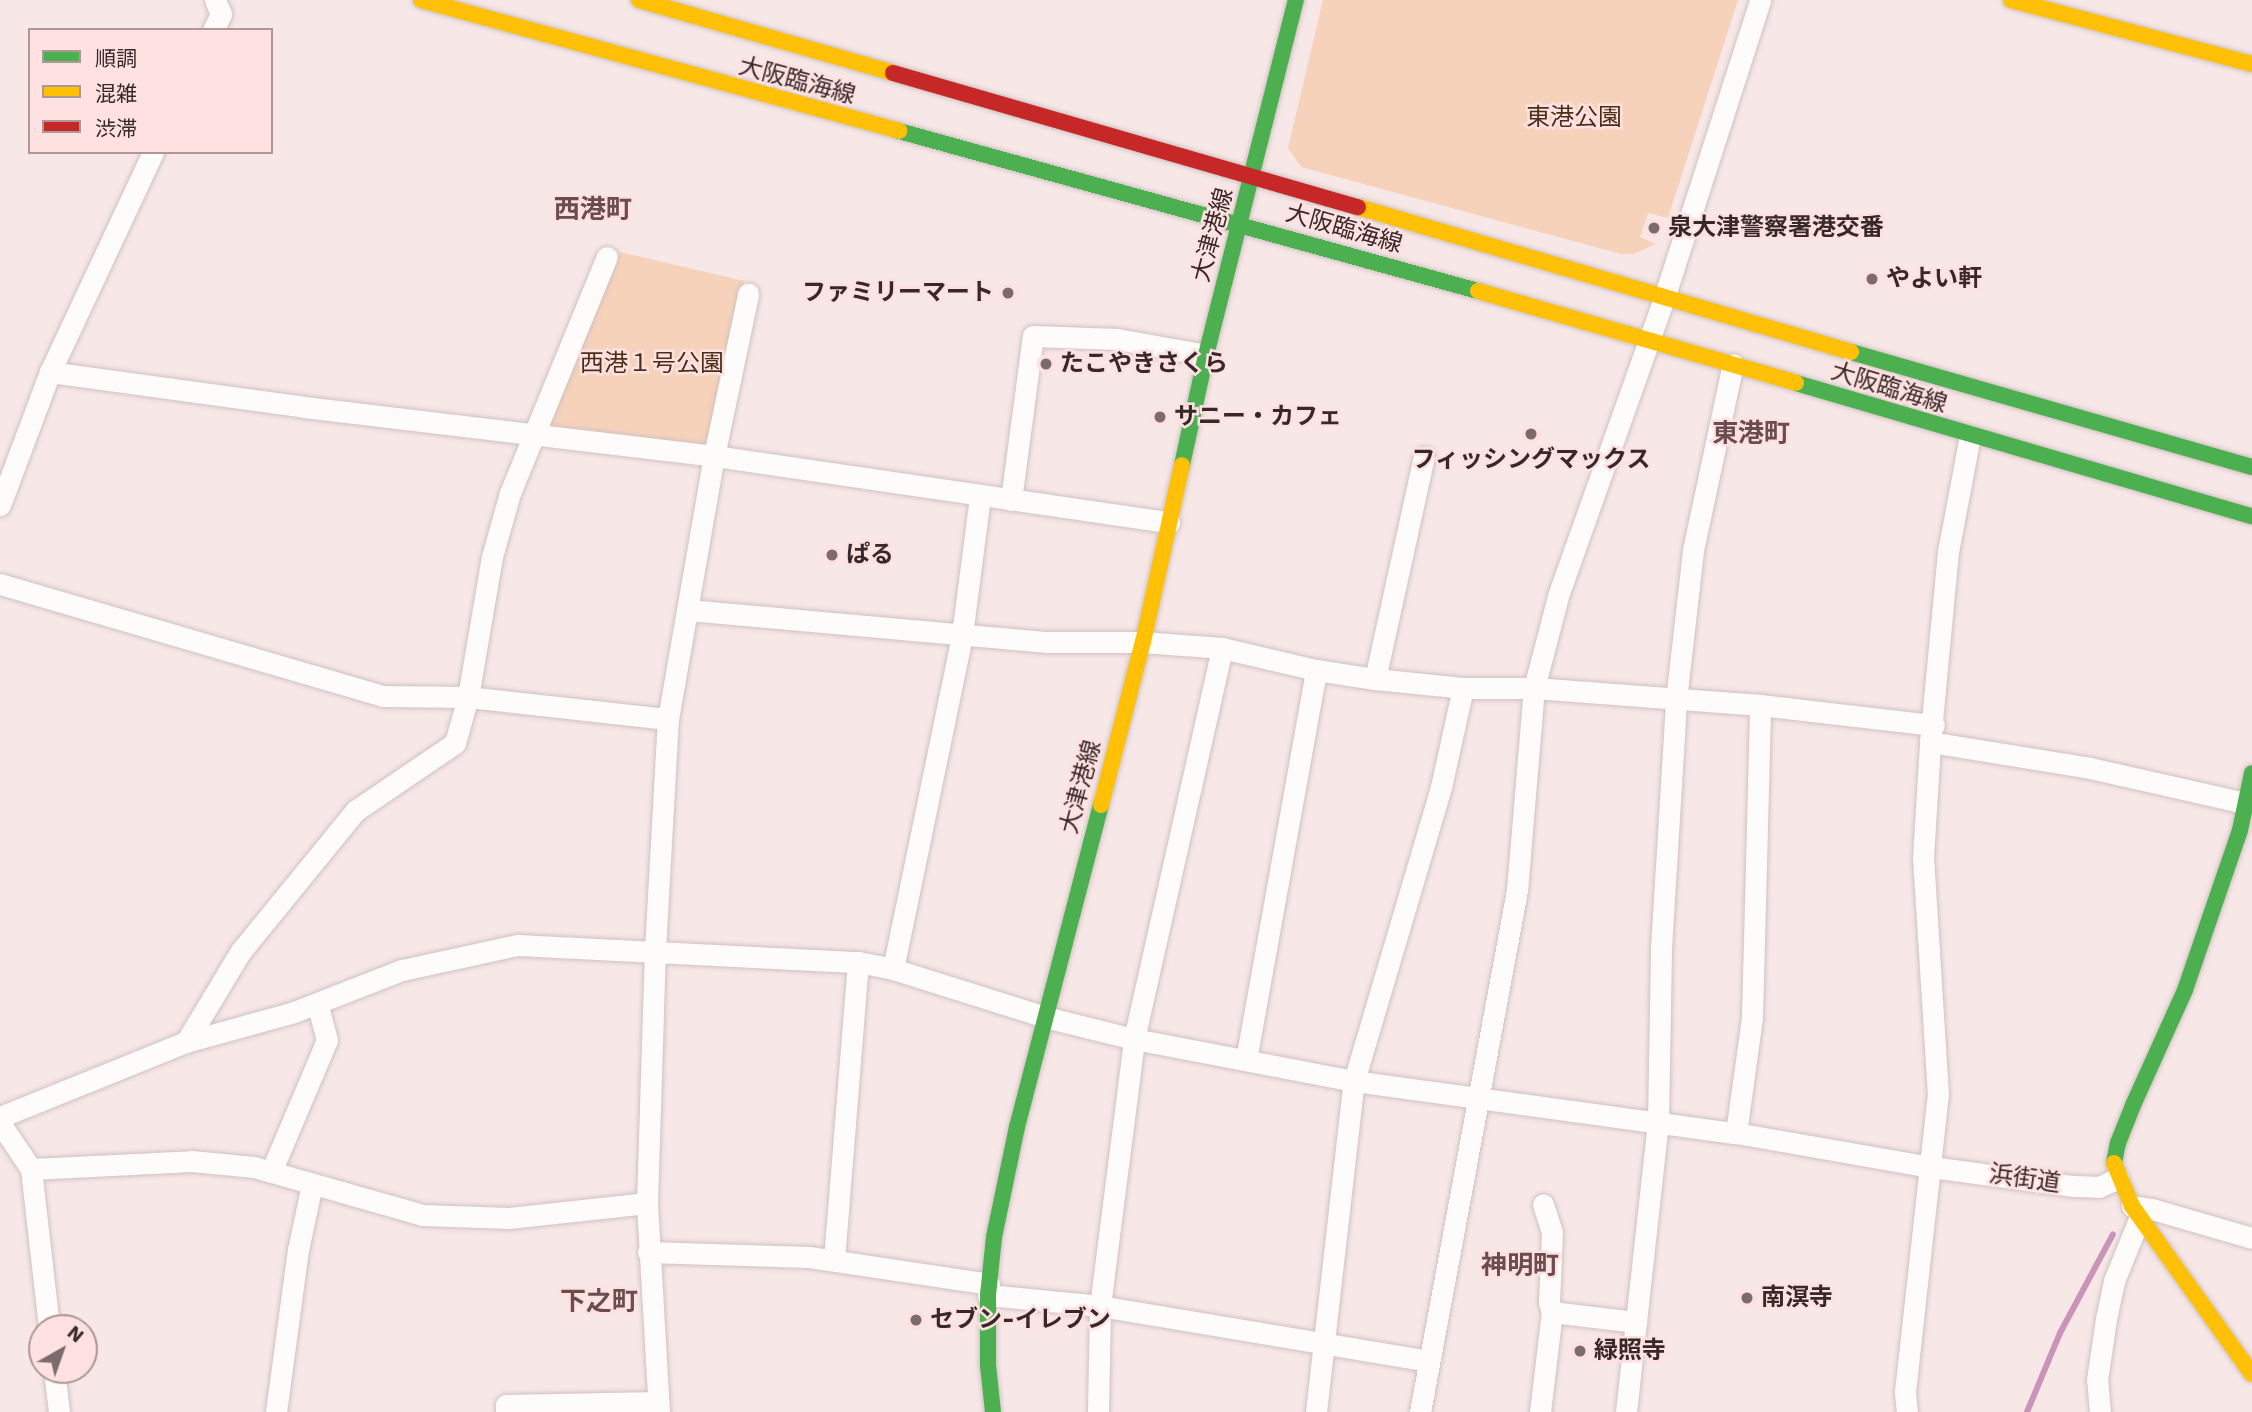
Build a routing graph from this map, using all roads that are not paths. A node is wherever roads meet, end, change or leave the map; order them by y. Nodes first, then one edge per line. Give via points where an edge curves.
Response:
1 (215, 0) edge
2 (421, 0) edge
3 (639, 0) edge
4 (1296, 0) edge
5 (1760, 0) edge
6 (2011, 0) edge
7 (214, 28) edge
8 (2252, 64) edge
9 (152, 154) edge
10 (1252, 177) junction
11 (1240, 224) junction
12 (607, 257) dead end
13 (748, 294) dead end
14 (1665, 295) junction
15 (1650, 339) junction
16 (1206, 355) junction
17 (1733, 364) junction
18 (50, 372) junction
19 (537, 433) junction
20 (1970, 436) junction
21 (714, 456) junction
22 (1424, 457) dead end
23 (2252, 467) edge
24 (980, 496) junction
25 (1011, 500) junction
26 (0, 505) edge
27 (2252, 516) edge
28 (1169, 522) junction
29 (0, 584) edge
30 (688, 610) junction
31 (962, 635) junction
32 (1143, 642) junction
33 (1222, 648) junction
34 (1316, 670) junction
35 (1375, 679) junction
36 (1463, 688) junction
37 (1534, 688) junction
38 (468, 697) junction
39 (1676, 700) junction
40 (1760, 705) junction
41 (668, 719) junction
42 (1932, 734) junction
43 (2252, 773) edge
44 (2245, 803) junction
45 (655, 950) junction
46 (858, 962) junction
47 (893, 969) junction
48 (317, 1003) junction
49 (1045, 1017) junction
50 (1134, 1040) junction
51 (186, 1042) junction
52 (1246, 1060) junction
53 (1354, 1081) junction
54 (1479, 1097) junction
55 (0, 1117) edge
56 (1658, 1122) junction
57 (0, 1123) edge
58 (1736, 1133) junction
59 (1931, 1167) junction
60 (32, 1168) junction
61 (271, 1172) junction
62 (2118, 1178) junction
63 (312, 1184) junction
64 (647, 1203) junction
65 (1543, 1204) dead end
66 (2136, 1212) junction
67 (2252, 1238) edge
68 (648, 1252) junction
69 (834, 1260) junction
70 (988, 1289) junction
71 (1100, 1306) junction
72 (1552, 1312) junction
73 (48, 1314) edge
74 (1636, 1322) junction
75 (1323, 1344) junction
76 (1428, 1362) junction
77 (2252, 1374) edge
78 (55, 1384) edge
79 (658, 1407) edge
80 (58, 1412) edge
81 (276, 1412) edge
82 (506, 1412) edge
83 (993, 1412) edge
84 (1098, 1412) edge
85 (1316, 1412) edge
86 (1420, 1412) edge
87 (1540, 1412) edge
88 (1626, 1412) edge
89 (1907, 1412) edge
90 (2100, 1412) edge

1 - 7 street via 221,14
2 - 11 main road, 大阪臨海線
3 - 10 main road, 大阪臨海線
4 - 10 main road, 大津港線
5 - 14 street
6 - 8 main road
9 - 18 street
10 - 11 main road, 大津港線
10 - 14 main road, 大阪臨海線
11 - 15 main road, 大阪臨海線
11 - 16 main road, 大津港線
12 - 19 street
13 - 21 street
14 - 15 street
14 - 23 main road, 大阪臨海線 via 2000,397
15 - 17 main road, 大阪臨海線
15 - 37 street via 1559,593
16 - 25 street via 1117,339 1033,336
16 - 28 main road, 大津港線
17 - 20 main road, 大阪臨海線
17 - 39 street via 1693,550
18 - 19 street
18 - 26 street
19 - 21 street
19 - 38 street via 510,493 492,557
20 - 27 main road, 大阪臨海線
20 - 42 street via 1948,552
21 - 24 street
21 - 30 street
22 - 35 street
24 - 25 street
24 - 31 street
25 - 28 street
28 - 32 main road, 大津港線
29 - 38 street via 383,696
30 - 31 street
30 - 41 street
31 - 32 street via 1048,642
31 - 47 street
32 - 33 street
32 - 49 main road, 大津港線
33 - 34 street
33 - 50 street
34 - 35 street
34 - 52 street
35 - 36 street
36 - 37 street
36 - 53 street via 1441,787
37 - 39 street
37 - 54 street via 1517,890
38 - 41 street
38 - 51 street via 455,743 355,811 241,951
39 - 40 street
39 - 56 street via 1662,934
40 - 42 street
40 - 58 street via 1752,1017
41 - 45 street
42 - 44 street
42 - 59 street via 1923,858 1938,1095
43 - 44 main road
44 - 62 main road via 2185,990 2118,1143 2114,1164
45 - 46 street, 浜街道
45 - 48 street, 浜街道 via 518,945 402,970
45 - 64 street
46 - 47 street, 浜街道
46 - 69 street
47 - 49 street, 浜街道
48 - 51 street, 浜街道
48 - 61 street via 327,1040
49 - 50 street, 浜街道
49 - 70 main road, 大津港線 via 1002,1200
50 - 52 street, 浜街道
50 - 71 street
51 - 55 street, 浜街道
52 - 53 street, 浜街道
53 - 54 street, 浜街道
53 - 75 street
54 - 56 street, 浜街道
54 - 76 street
56 - 58 street, 浜街道
56 - 74 street
57 - 60 street
58 - 59 street, 浜街道
59 - 62 street, 浜街道 via 2086,1187 2099,1187
59 - 89 street via 1905,1392
60 - 61 street via 192,1161
60 - 73 street
61 - 63 street
62 - 66 main road
63 - 64 street via 422,1215 509,1217
63 - 81 street via 298,1250
64 - 68 street
65 - 72 street via 1552,1232
66 - 67 street via 2152,1209
66 - 77 main road
66 - 90 street via 2106,1318 2097,1380
68 - 69 street
68 - 79 street
69 - 70 street
70 - 71 street
70 - 83 main road, 大津港線
71 - 75 street
71 - 84 street
72 - 74 street
72 - 87 street
74 - 88 street
75 - 76 street
75 - 85 street
76 - 86 street
78 - 80 street
79 - 82 street via 506,1405

